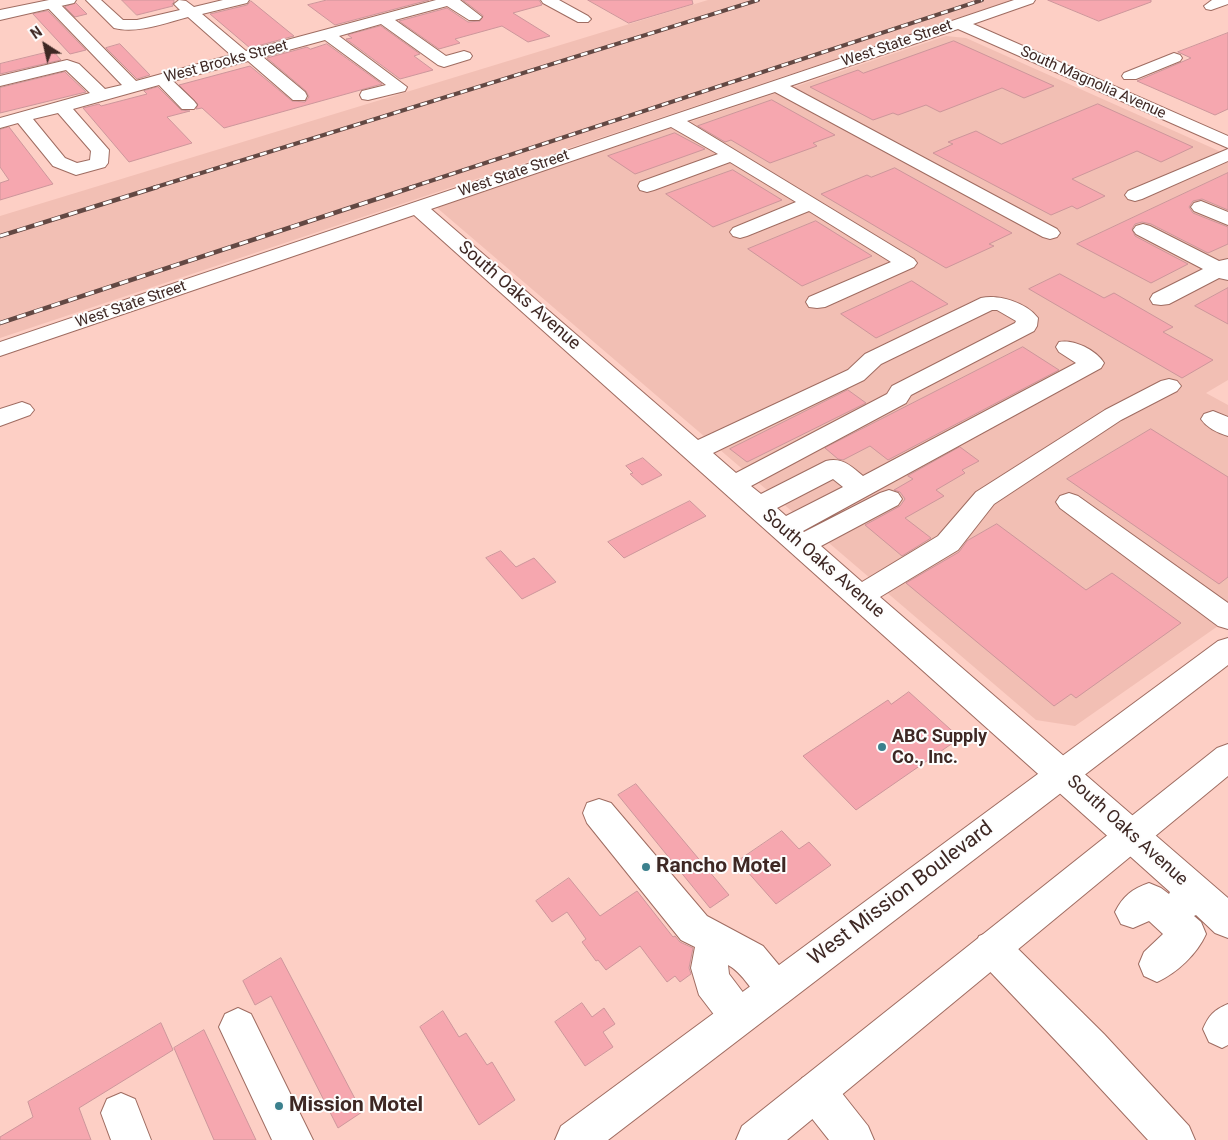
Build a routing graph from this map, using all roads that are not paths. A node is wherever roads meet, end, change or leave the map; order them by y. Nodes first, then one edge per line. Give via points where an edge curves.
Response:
1 (68, 0) edge
2 (92, 0) edge
3 (176, 0) edge
4 (242, 0) edge
5 (397, 0) edge
6 (451, 0) edge
7 (548, 0) edge
8 (1028, 0) edge
9 (52, 4) junction
10 (413, 11) junction
11 (191, 13) junction
12 (0, 15) edge
13 (474, 17) dead end
14 (383, 19) junction
15 (583, 19) dead end
16 (958, 23) junction
17 (327, 34) junction
18 (247, 56) junction
19 (464, 56) dead end
20 (1174, 58) dead end
21 (1130, 76) dead end
22 (162, 79) junction
23 (0, 81) edge
24 (775, 85) junction
25 (133, 87) junction
26 (102, 96) junction
27 (299, 96) dead end
28 (368, 96) dead end
29 (188, 105) dead end
30 (62, 106) junction
31 (22, 117) junction
32 (672, 120) junction
33 (0, 123) edge
34 (1228, 143) edge
35 (1228, 154) edge
36 (732, 155) junction
37 (647, 186) dead end
38 (1135, 195) dead end
39 (811, 203) junction
40 (417, 207) junction
41 (1201, 207) dead end
42 (1228, 219) edge
43 (1143, 230) dead end
44 (740, 232) dead end
45 (1050, 233) dead end
46 (1225, 269) edge
47 (1161, 299) dead end
48 (817, 302) dead end
49 (1067, 346) dead end
50 (0, 349) edge
51 (1169, 386) dead end
52 (22, 410) dead end
53 (0, 418) edge
54 (695, 452) junction
55 (733, 485) junction
56 (861, 488) junction
57 (889, 499) dead end
58 (1069, 502) dead end
59 (758, 507) junction
60 (793, 538) junction
61 (860, 596) junction
62 (1228, 618) edge
63 (1228, 648) edge
64 (1228, 757) edge
65 (1061, 773) junction
66 (599, 813) dead end
67 (1130, 836) junction
68 (1195, 893) junction
69 (1228, 921) edge
70 (715, 939) junction
71 (992, 948) junction
72 (1157, 964) dead end
73 (775, 989) junction
74 (738, 1016) junction
75 (238, 1027) dead end
76 (816, 1092) junction
77 (293, 1140) edge
78 (575, 1140) edge
79 (756, 1140) edge
80 (854, 1140) edge
81 (1175, 1140) edge

1 - 9 street
2 - 11 street via 119,25 137,25
3 - 11 street
4 - 11 street
5 - 10 street
6 - 10 street, West Brooks Street
6 - 13 street
7 - 15 street
8 - 16 street, West State Street
9 - 12 street
9 - 25 street
10 - 14 street, West Brooks Street
11 - 18 street
14 - 17 street, West Brooks Street
14 - 19 street via 444,62
16 - 24 street, West State Street
16 - 34 street, South Magnolia Avenue
17 - 18 street, West Brooks Street
17 - 28 street via 399,87
18 - 22 street, West Brooks Street
18 - 27 street
20 - 21 street
22 - 25 street, West Brooks Street
22 - 29 street
23 - 26 street via 67,65 74,67
24 - 32 street, West State Street
24 - 45 street
25 - 26 street, West Brooks Street
26 - 30 street, West Brooks Street
30 - 31 street, West Brooks Street
30 - 31 street via 100,150 99,163 76,169 59,162
31 - 33 street, West Brooks Street
32 - 36 street
32 - 40 street, West State Street
35 - 38 street
36 - 37 street
36 - 39 street
39 - 44 street
39 - 48 street via 907,263
40 - 50 street, West State Street
40 - 54 street, South Oaks Avenue
41 - 42 street
43 - 46 street
46 - 47 street
49 - 56 street via 1093,362
51 - 61 street via 1113,415 985,498 948,542
52 - 53 street
54 - 55 street, South Oaks Avenue
54 - 55 street via 856,375 874,359 989,303 1002,304 1027,318 1026,326 900,391 898,398
55 - 59 street, South Oaks Avenue
56 - 59 street via 836,467
56 - 60 street
57 - 60 street
58 - 62 street
59 - 60 street, South Oaks Avenue
60 - 61 street, South Oaks Avenue
61 - 65 street, South Oaks Avenue
63 - 65 street, West Mission Boulevard
64 - 67 street
65 - 67 street, South Oaks Avenue
65 - 73 street, West Mission Boulevard
66 - 70 street via 694,928
67 - 68 street, South Oaks Avenue
67 - 71 street
68 - 69 street, South Oaks Avenue
68 - 72 street via 1152,904 1188,934
70 - 73 street via 750,958
70 - 74 street via 709,968 712,982
71 - 76 street
71 - 81 street
73 - 74 street, West Mission Boulevard
74 - 78 street, West Mission Boulevard
75 - 77 street
76 - 79 street
76 - 80 street

